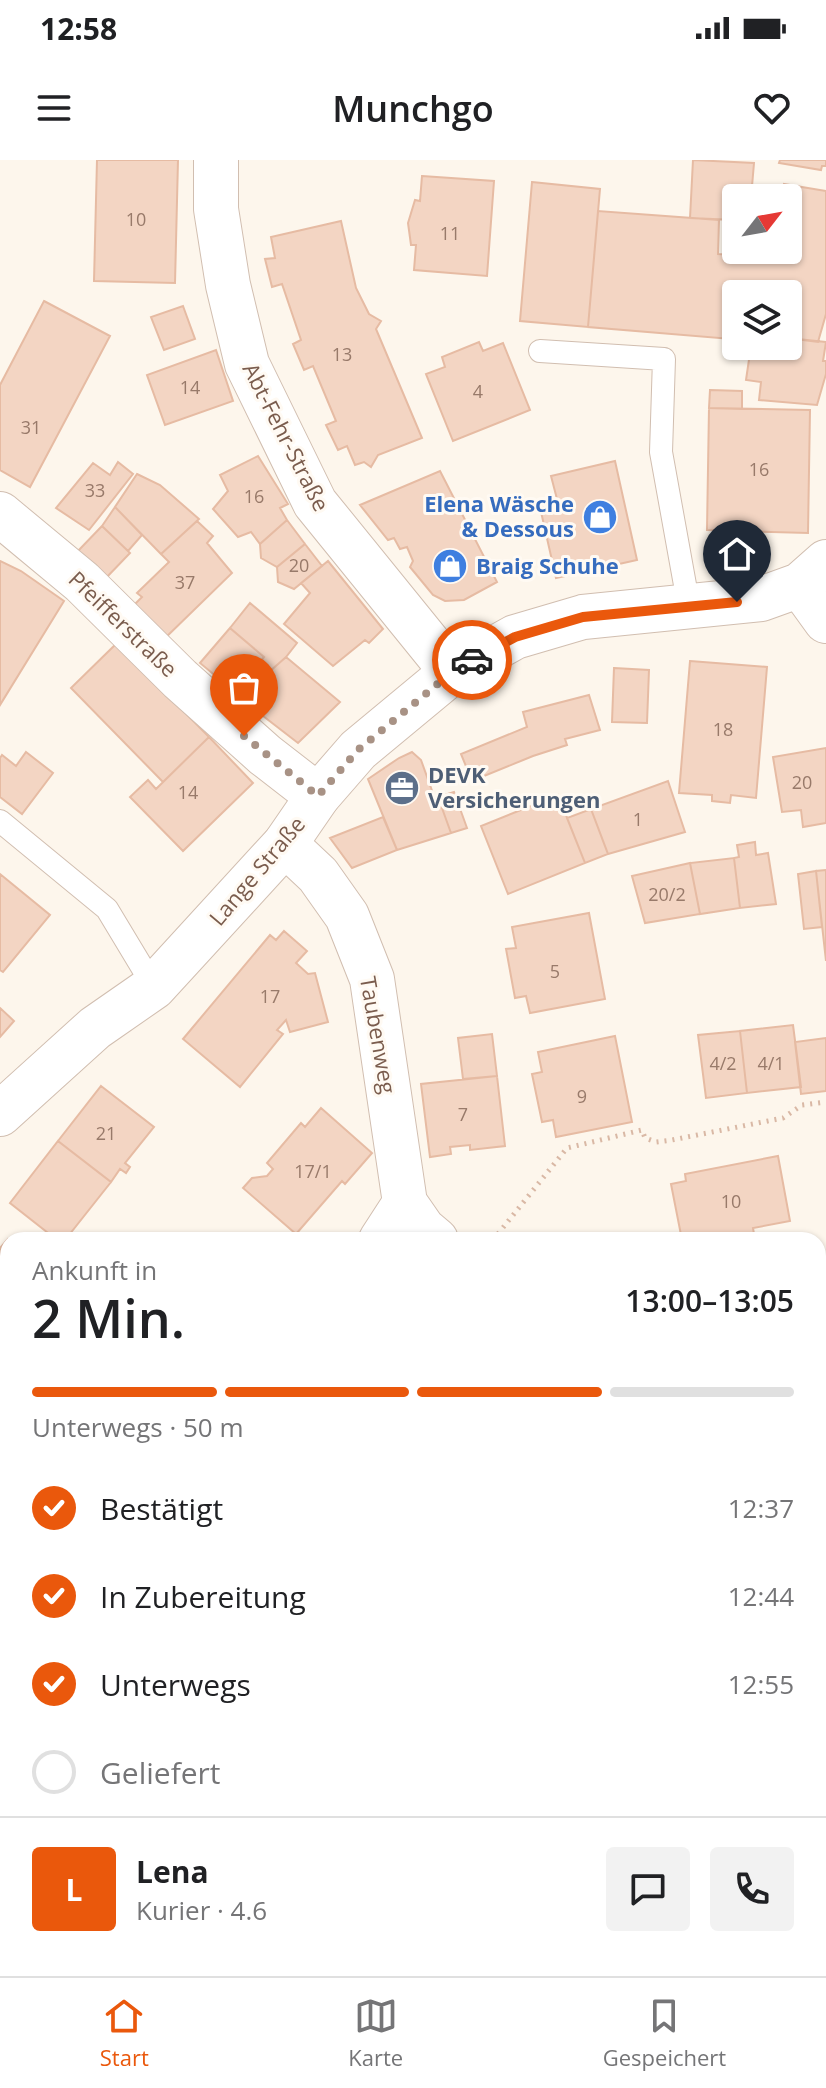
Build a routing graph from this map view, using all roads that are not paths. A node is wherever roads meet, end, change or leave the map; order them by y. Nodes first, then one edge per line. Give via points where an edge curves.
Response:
1 (216, 160) edge
2 (540, 351) dead end
3 (0, 514) edge
4 (813, 574) edge
5 (689, 607) junction
6 (826, 621) edge
7 (452, 672) junction
8 (318, 796) junction
9 (0, 821) edge
10 (285, 844) junction
11 (154, 987) junction
12 (0, 1114) edge
13 (405, 1203) junction
14 (386, 1232) edge
15 (427, 1232) edge

1 - 7 street, Abt-Fehr-Straße via 216,209 247,364 315,503
2 - 5 lane via 664,359 661,452
3 - 8 street, Pfeifferstraße via 82,582 190,689
4 - 5 street, Lange Straße via 761,599
4 - 6 street
5 - 7 street, Lange Straße via 583,617 515,637
7 - 8 street, Lange Straße via 358,750
8 - 10 street, Lange Straße
9 - 11 lane via 107,909
10 - 11 street, Lange Straße
10 - 13 street, Taubenweg via 318,875 347,916 372,979
11 - 12 street, Lange Straße via 95,1028
13 - 14 street
13 - 15 street, Taubenweg

